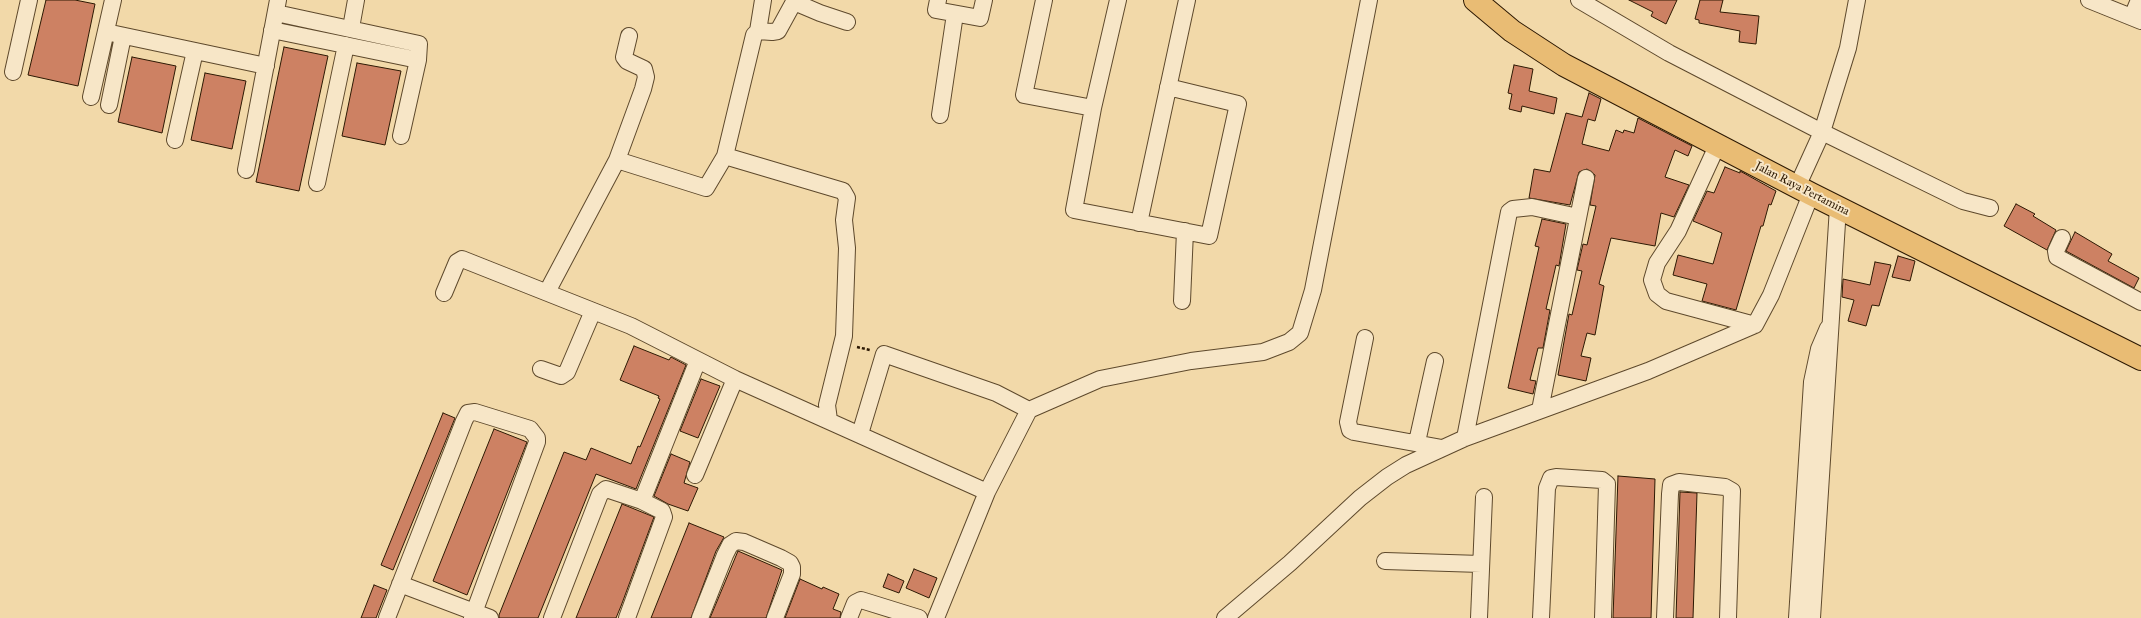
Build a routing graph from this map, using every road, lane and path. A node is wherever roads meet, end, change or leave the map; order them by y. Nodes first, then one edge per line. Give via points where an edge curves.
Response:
1 (29, 0) edge
2 (113, 0) edge
3 (356, 0) edge
4 (763, 0) edge
5 (938, 0) edge
6 (984, 0) edge
7 (1044, 0) edge
8 (1118, 0) edge
9 (1187, 0) edge
10 (1369, 0) edge
11 (1475, 0) edge
12 (1579, 0) edge
13 (1857, 0) edge
14 (2089, 0) edge
15 (2139, 0) edge
16 (795, 1) edge
17 (277, 6) edge
18 (955, 14) junction
19 (2136, 19) edge
20 (847, 22) dead end
21 (350, 28) junction
22 (272, 30) junction
23 (106, 32) junction
24 (758, 32) junction
25 (123, 36) junction
26 (629, 36) dead end
27 (346, 45) junction
28 (194, 51) junction
29 (418, 60) junction
30 (266, 66) junction
31 (14, 72) dead end
32 (1168, 87) junction
33 (91, 97) dead end
34 (109, 105) dead end
35 (1093, 108) junction
36 (940, 115) dead end
37 (401, 136) dead end
38 (1821, 136) junction
39 (176, 140) dead end
40 (1717, 146) junction
41 (725, 156) junction
42 (617, 160) junction
43 (246, 170) dead end
44 (1586, 178) dead end
45 (317, 183) dead end
46 (1803, 186) junction
47 (1838, 207) junction
48 (1990, 208) dead end
49 (1578, 217) junction
50 (1139, 223) junction
51 (1186, 231) junction
52 (2062, 238) dead end
53 (547, 292) junction
54 (444, 293) dead end
55 (1182, 301) dead end
56 (2141, 302) edge
57 (593, 311) junction
58 (1832, 320) junction
59 (1755, 326) junction
60 (844, 336) junction
61 (1365, 338) dead end
62 (884, 354) junction
63 (2141, 359) edge
64 (698, 360) junction
65 (1435, 361) dead end
66 (541, 369) dead end
67 (735, 379) junction
68 (1029, 410) junction
69 (1540, 410) junction
70 (829, 420) junction
71 (860, 434) junction
72 (1465, 438) junction
73 (1417, 442) junction
74 (1442, 448) junction
75 (695, 475) dead end
76 (987, 492) junction
77 (1484, 498) dead end
78 (642, 501) junction
79 (1385, 561) dead end
80 (1481, 564) junction
81 (400, 584) junction
82 (473, 615) edge
83 (386, 618) edge
84 (490, 618) edge
85 (552, 618) edge
86 (627, 618) edge
87 (700, 618) edge
88 (775, 618) edge
89 (849, 618) edge
90 (919, 618) edge
91 (936, 618) edge
92 (1224, 618) edge
93 (1479, 618) edge
94 (1542, 618) edge
95 (1603, 618) edge
96 (1665, 618) edge
97 (1728, 618) edge
98 (1797, 618) edge
99 (1812, 618) edge

1 - 31 street
2 - 23 street
3 - 21 street
4 - 24 street
5 - 18 street via 936,10
6 - 18 street via 980,18
7 - 35 street via 1024,95
8 - 35 street
9 - 32 street
10 - 68 street via 1313,290 1300,333 1290,342 1263,352 1184,362 1100,379
11 - 40 main road, Jalan Raya Pertamina via 1512,31 1564,65
12 - 38 street via 1669,53
13 - 38 street via 1848,48
14 - 19 street
15 - 19 street
16 - 20 street
16 - 24 street via 778,31
17 - 21 street
17 - 22 street
18 - 36 street
21 - 29 street via 416,43 420,47
22 - 27 street
22 - 30 street
23 - 25 street
23 - 33 street
24 - 41 street via 754,35 749,52
25 - 28 street
25 - 34 street
26 - 42 street via 624,57 644,69 646,77
27 - 29 street
27 - 45 street
28 - 30 street
28 - 39 street
29 - 37 street
30 - 43 street
32 - 50 street
32 - 51 street via 1238,104 1209,236
35 - 50 street via 1074,210
38 - 46 street
38 - 48 street via 1963,201
40 - 46 main road, Jalan Raya Pertamina
40 - 59 street via 1678,231 1657,263 1652,280 1657,294 1666,301
41 - 42 street via 706,188
41 - 60 street via 846,194
42 - 53 street
44 - 49 street
46 - 47 main road, Jalan Raya Pertamina
46 - 59 street via 1771,295
47 - 58 street
47 - 63 main road, Jalan Raya Pertamina
49 - 69 street
49 - 72 street via 1532,207 1513,209 1509,212
50 - 51 street
51 - 55 street
52 - 56 street via 2056,251 2057,257
53 - 54 street via 459,259
53 - 57 street
57 - 64 street via 631,326
57 - 66 street via 568,372 561,376
58 - 98 street via 1819,349 1812,382
58 - 99 street
59 - 69 street via 1648,371
60 - 62 path via 847,344
60 - 70 street via 827,405
61 - 73 street via 1348,426 1354,432
62 - 68 street via 996,392
62 - 71 street
64 - 67 street
64 - 78 street
65 - 73 street
67 - 70 street
67 - 75 street
68 - 76 street
69 - 72 street
70 - 71 street
71 - 76 street
72 - 74 street
73 - 74 street
74 - 92 street via 1387,477
76 - 91 street
77 - 80 street
78 - 85 street via 606,488 601,491
78 - 86 street via 662,511 664,517
79 - 80 street
80 - 93 street
81 - 82 street
81 - 82 street via 468,413 475,412 530,429 537,438 537,447
81 - 83 street
82 - 84 street
87 - 88 street via 725,555 730,545 736,541 744,542 790,563 792,574
89 - 90 street via 855,603 861,600
94 - 95 street via 1547,488 1551,478 1556,477 1602,480 1607,484
96 - 97 street via 1670,494 1673,483 1679,482 1725,487 1732,491

